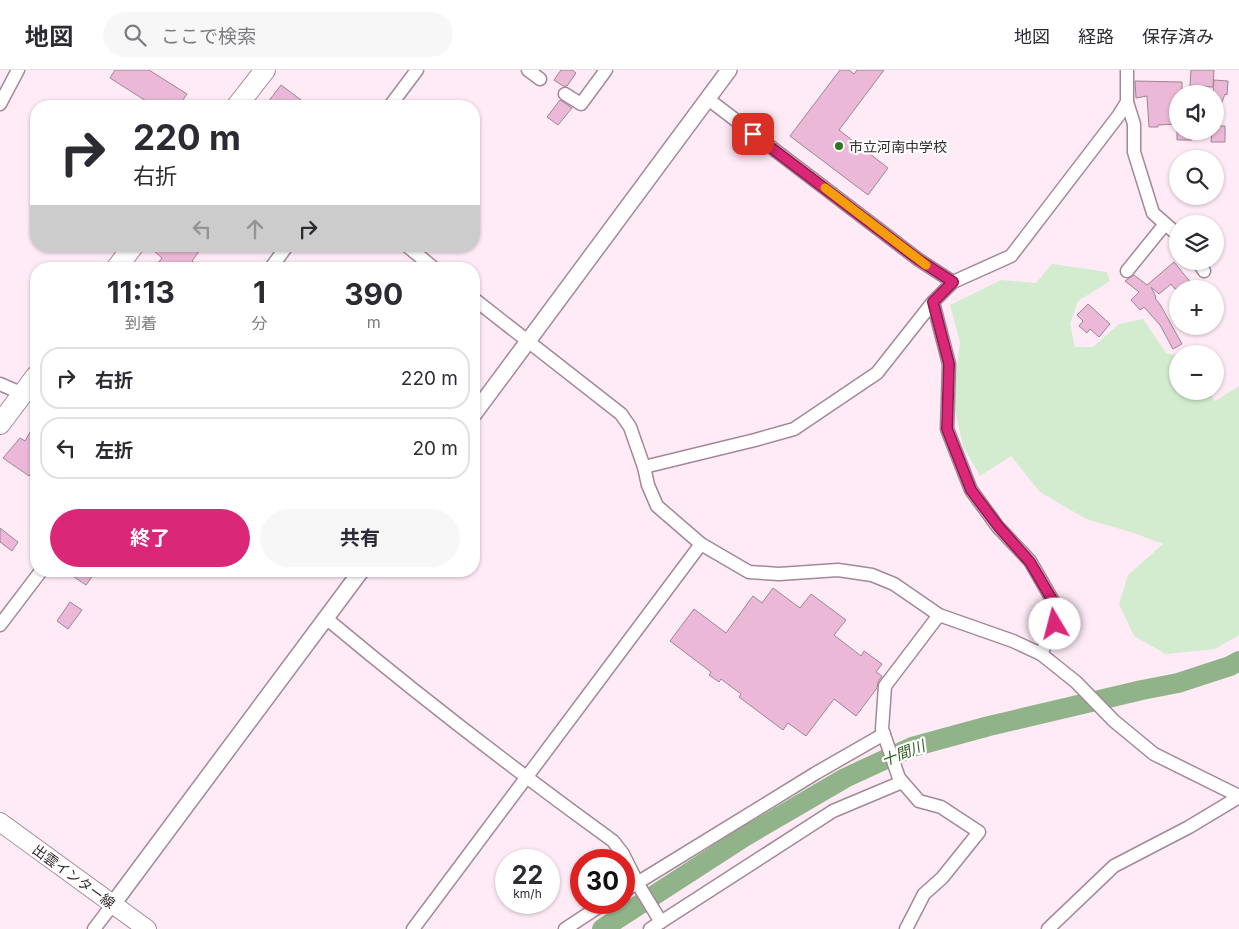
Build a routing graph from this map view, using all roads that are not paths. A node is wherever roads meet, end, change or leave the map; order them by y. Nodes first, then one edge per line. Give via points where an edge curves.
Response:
1 (18, 70) edge
2 (265, 70) edge
3 (416, 70) edge
4 (528, 70) edge
5 (606, 70) edge
6 (729, 70) edge
7 (1127, 70) edge
8 (540, 79) dead end
9 (565, 94) dead end
10 (708, 99) junction
11 (242, 100) edge
12 (394, 100) edge
13 (1127, 102) junction
14 (0, 104) edge
15 (1165, 224) junction
16 (1169, 227) edge
17 (414, 252) edge
18 (426, 262) edge
19 (1127, 272) dead end
20 (953, 282) junction
21 (933, 302) junction
22 (480, 304) edge
23 (526, 341) junction
24 (0, 384) edge
25 (30, 385) edge
26 (24, 394) junction
27 (480, 406) edge
28 (0, 424) edge
29 (644, 467) junction
30 (700, 544) junction
31 (37, 577) edge
32 (357, 577) edge
33 (939, 615) junction
34 (327, 618) junction
35 (0, 626) edge
36 (1041, 654) junction
37 (884, 736) junction
38 (527, 778) junction
39 (901, 780) junction
40 (1239, 797) edge
41 (0, 822) edge
42 (638, 885) junction
43 (635, 886) edge
44 (113, 904) junction
45 (588, 914) edge
46 (659, 919) junction
47 (94, 929) edge
48 (148, 929) edge
49 (413, 929) edge
50 (565, 929) edge
51 (650, 929) edge
52 (906, 929) edge
53 (1048, 929) edge

1 - 14 street
2 - 11 highway
3 - 12 street
4 - 8 street
5 - 9 street via 581,104
6 - 10 street
7 - 13 street
10 - 20 street via 919,260
10 - 23 street
13 - 15 street via 1134,124 1134,152 1153,213
13 - 20 street via 1011,256
15 - 16 street
15 - 19 street
17 - 18 street
20 - 21 street
21 - 29 street via 877,373 794,429
21 - 36 street via 949,364 947,429 971,490 1030,562 1057,608 1055,624
22 - 23 street
23 - 27 street
23 - 29 street via 621,414 630,427
24 - 26 street
25 - 26 highway
26 - 28 highway
29 - 30 street via 657,506
30 - 33 street via 749,572 779,574 838,570 872,575 894,584
30 - 38 street
31 - 35 street
32 - 34 street
33 - 36 street
33 - 37 street via 885,686
34 - 38 street
34 - 44 street
36 - 40 street via 1154,754
37 - 39 street
37 - 42 street via 816,773
38 - 42 street via 613,841
38 - 49 street
39 - 46 street via 833,810
39 - 52 street via 919,801 941,807 979,832 942,878 924,894
40 - 53 street via 1114,866
41 - 44 main road, 出雲インター線
42 - 43 street
42 - 46 street
44 - 47 street
44 - 48 main road, 出雲インター線
45 - 50 street
46 - 51 street

